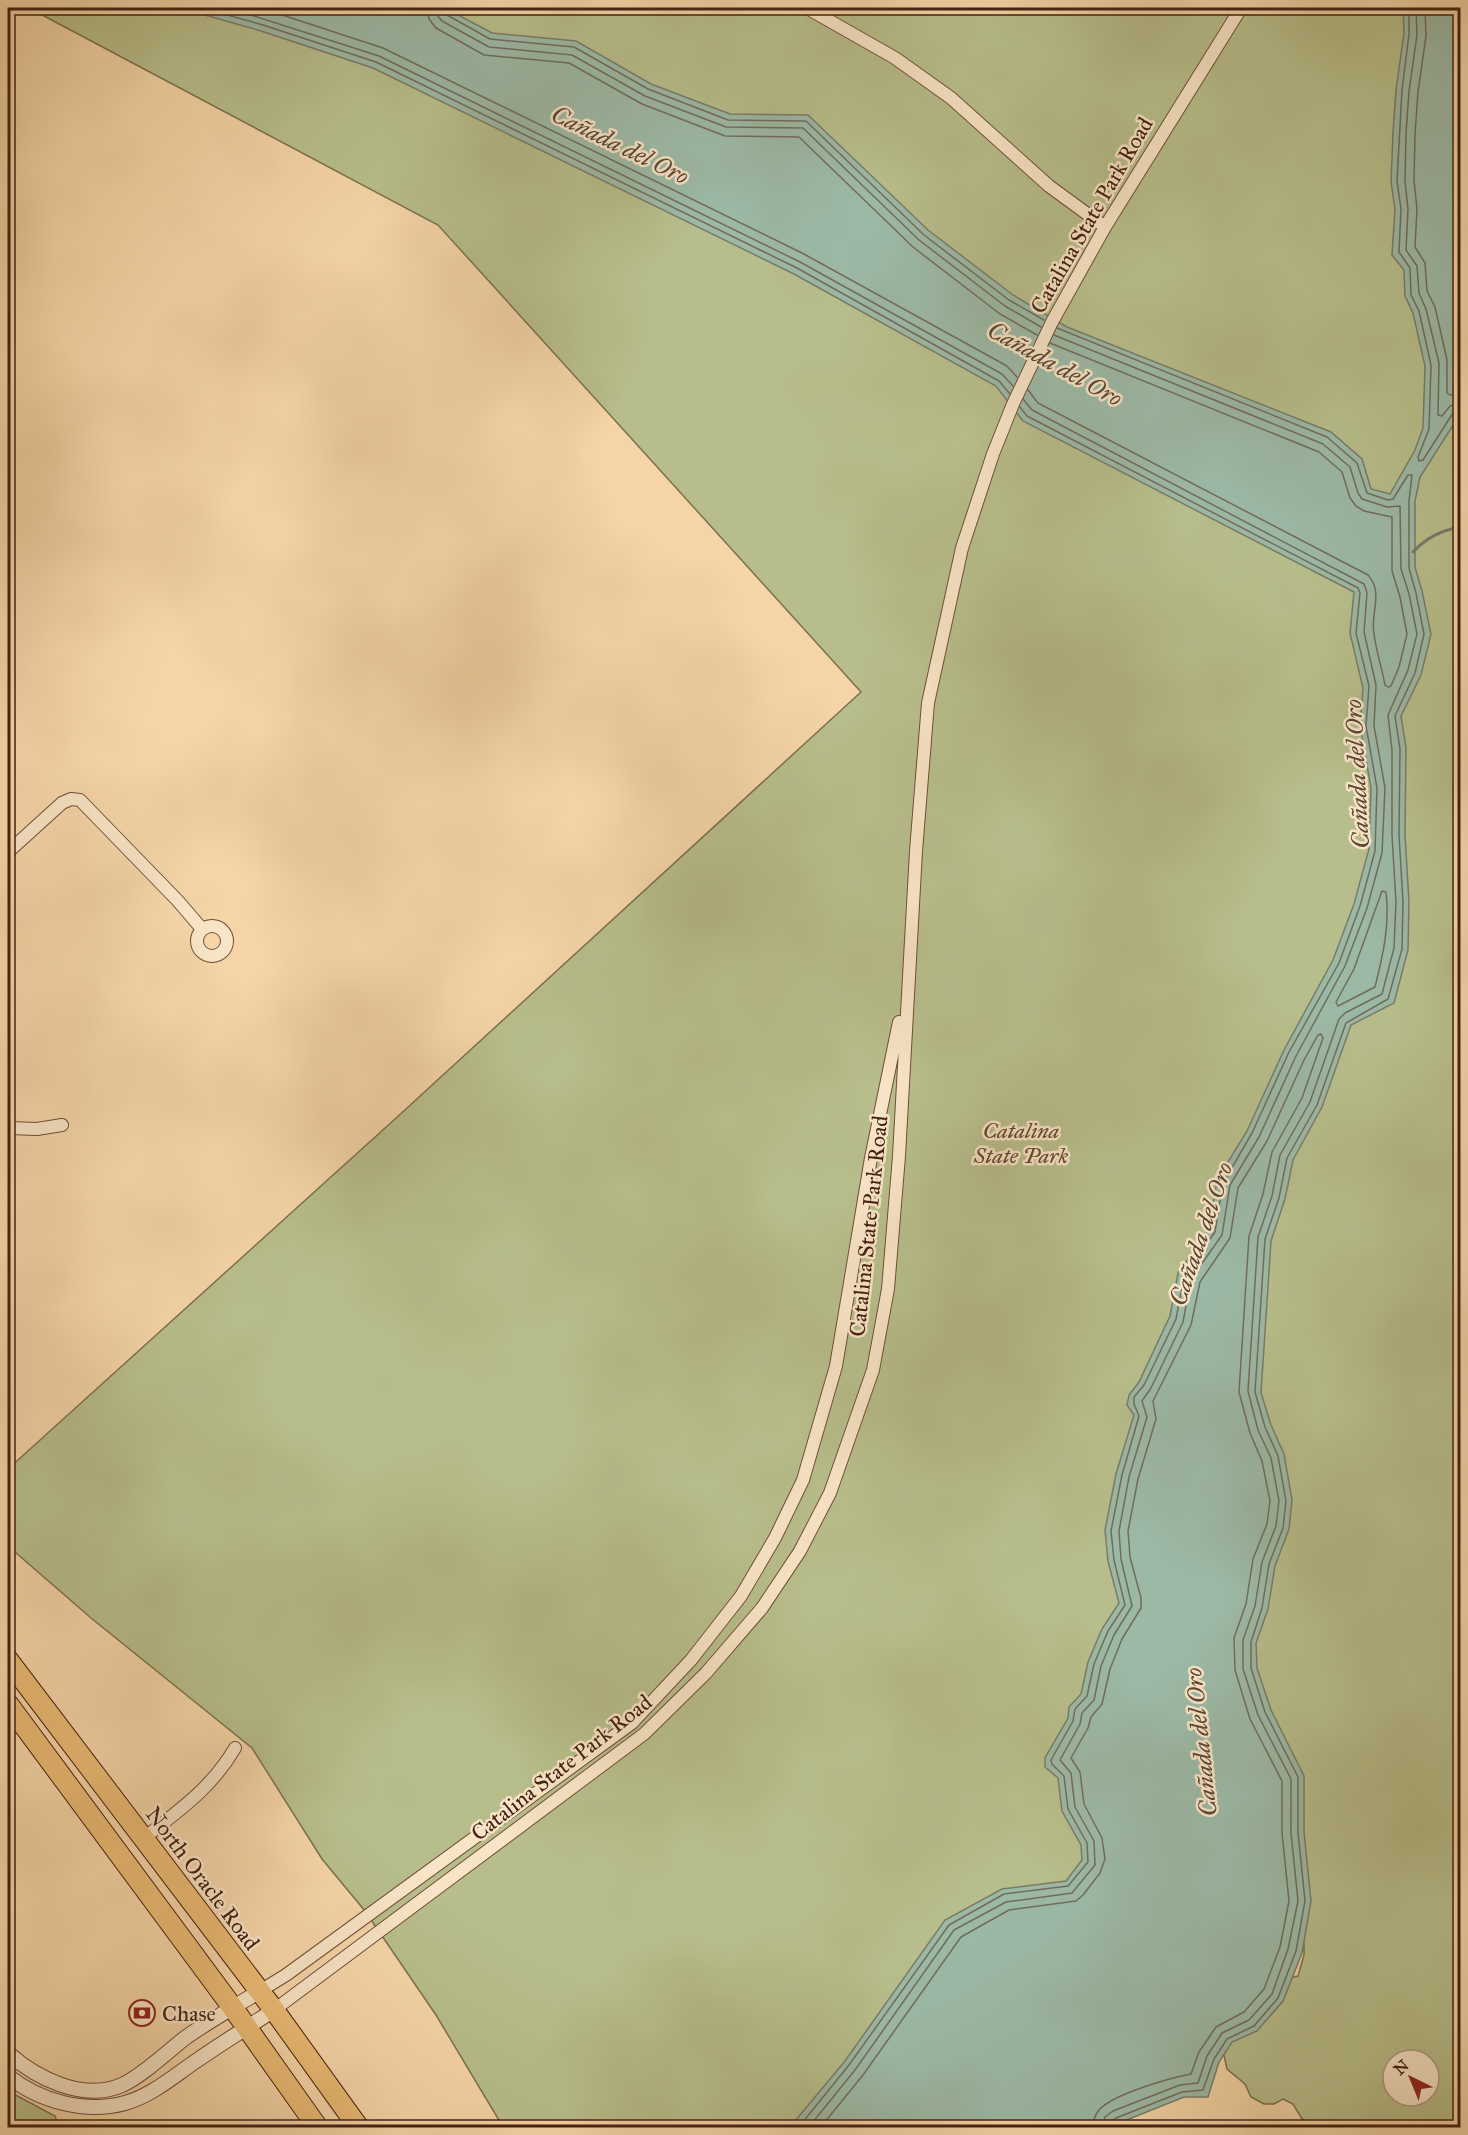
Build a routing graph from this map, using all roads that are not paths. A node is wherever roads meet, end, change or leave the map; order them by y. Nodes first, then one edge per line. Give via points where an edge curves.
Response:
1 (807, 8) edge
2 (1241, 8) edge
3 (1105, 226) junction
4 (8, 852) edge
5 (202, 929) dead end
6 (907, 983) junction
7 (62, 1125) dead end
8 (8, 1128) edge
9 (8, 1660) edge
10 (8, 1704) edge
11 (235, 1748) dead end
12 (143, 1839) junction
13 (260, 1991) junction
14 (233, 2008) junction
15 (274, 2010) junction
16 (247, 2027) junction
17 (8, 2053) edge
18 (8, 2076) edge
19 (318, 2127) edge
20 (359, 2127) edge

1 - 3 street via 888,53 951,98 1049,186
2 - 3 street, Catalina State Park Road
3 - 6 street, Catalina State Park Road via 1026,372 962,548 928,703
4 - 5 street via 62,802 80,800
6 - 13 street, Catalina State Park Road via 871,1158 836,1366 803,1480 741,1596 691,1660 632,1723
6 - 15 street, Catalina State Park Road via 894,1232 873,1370 830,1493 800,1551 762,1608 706,1673 644,1734
7 - 8 street
9 - 12 highway, North Oracle Road
10 - 14 highway
11 - 12 street via 207,1787
12 - 13 highway, North Oracle Road
13 - 14 street
13 - 15 highway, North Oracle Road
14 - 16 highway
14 - 17 street via 207,2022 129,2081 111,2088 61,2085 31,2071
15 - 16 street, Catalina State Park Road
15 - 20 highway, North Oracle Road
16 - 18 street, Catalina State Park Road via 152,2091 125,2103 95,2107 63,2103 34,2093
16 - 19 highway

